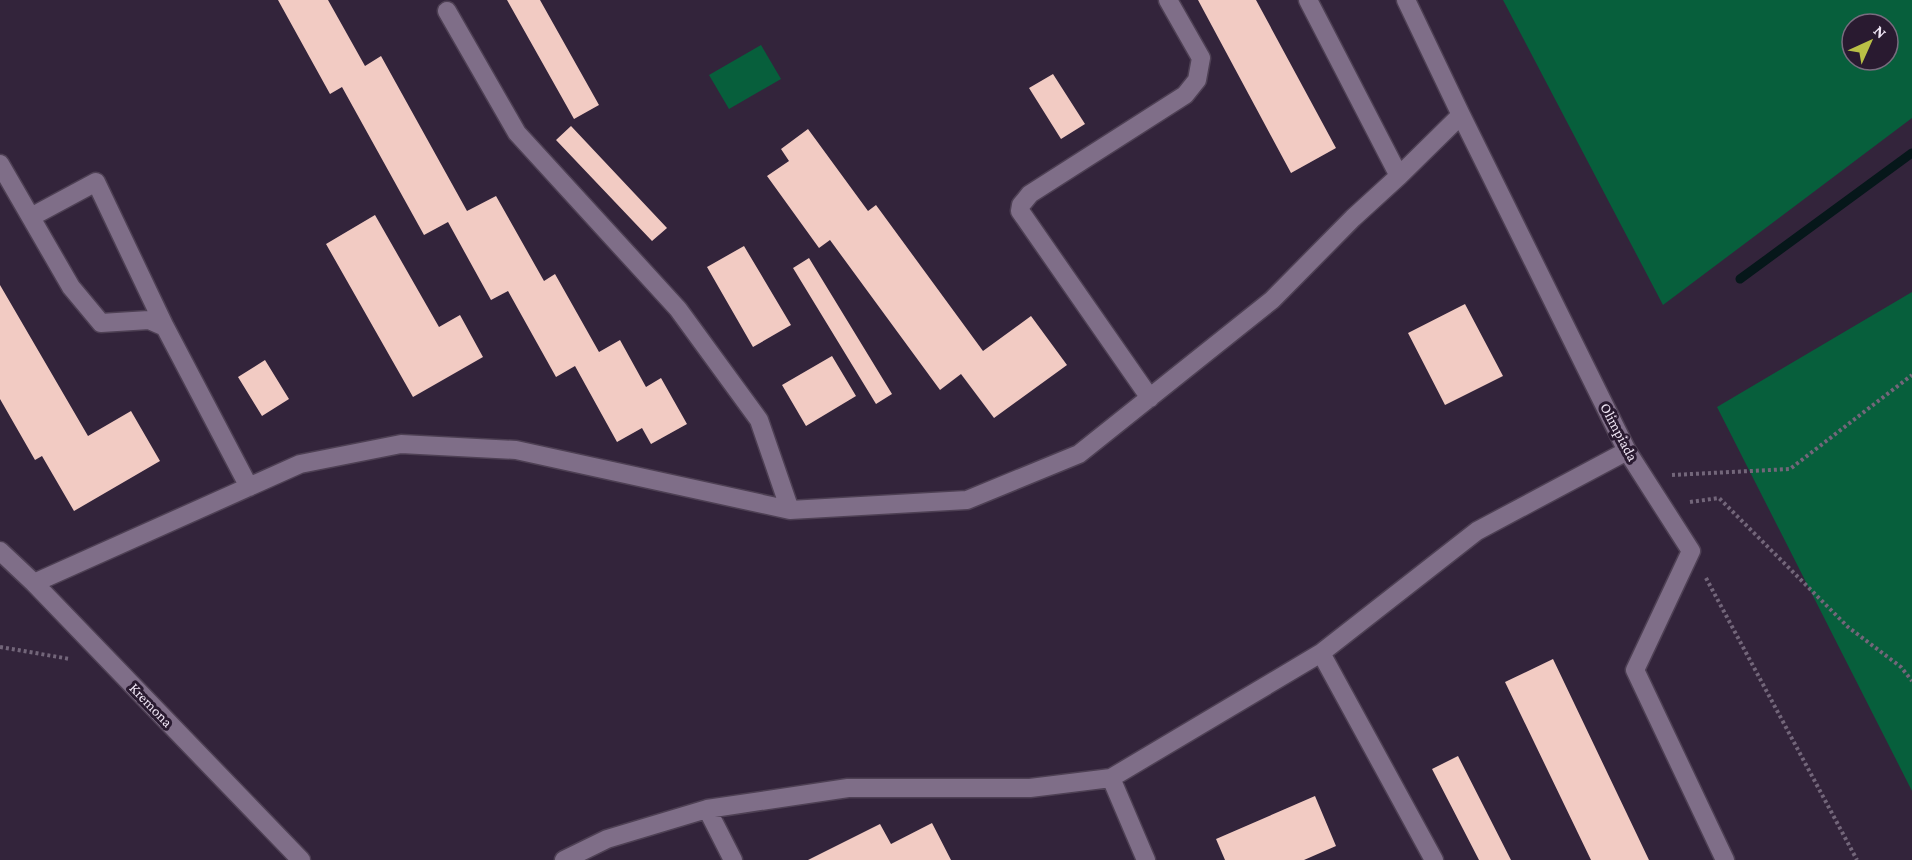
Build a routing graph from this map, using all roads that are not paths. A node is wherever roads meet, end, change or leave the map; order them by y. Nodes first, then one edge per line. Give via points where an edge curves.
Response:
1 (1168, 0) edge
2 (1308, 0) edge
3 (1406, 0) edge
4 (447, 11) dead end
5 (1461, 115) junction
6 (0, 164) edge
7 (1399, 176) junction
8 (31, 217) junction
9 (165, 327) junction
10 (1150, 398) junction
11 (1627, 451) junction
12 (249, 487) junction
13 (790, 510) junction
14 (0, 551) edge
15 (34, 583) junction
16 (1322, 653) junction
17 (1111, 778) junction
18 (707, 809) junction
19 (301, 860) edge
20 (564, 860) edge
21 (733, 860) edge
22 (1146, 860) edge
23 (1434, 860) edge
24 (1725, 860) edge

1 - 10 street via 1201,58 1197,80 1185,95 1030,194 1020,211
2 - 7 street
3 - 5 street, Olimpiada
4 - 13 street via 517,133 678,309 759,420
5 - 7 street
5 - 11 street, Olimpiada
6 - 8 street
7 - 10 street via 1272,300
8 - 9 street via 71,287 101,322 149,320
8 - 9 street via 96,182
9 - 12 street
10 - 13 street via 1079,454 968,500
11 - 16 street via 1477,531
11 - 24 street, Olimpiada via 1691,551 1635,670
12 - 13 street via 300,464 401,444 516,450
12 - 15 street
14 - 15 street, Kremona
15 - 19 street, Kremona
16 - 17 street
16 - 23 street
17 - 18 street via 1030,788 848,788
17 - 22 street
18 - 20 street via 607,839
18 - 21 street

